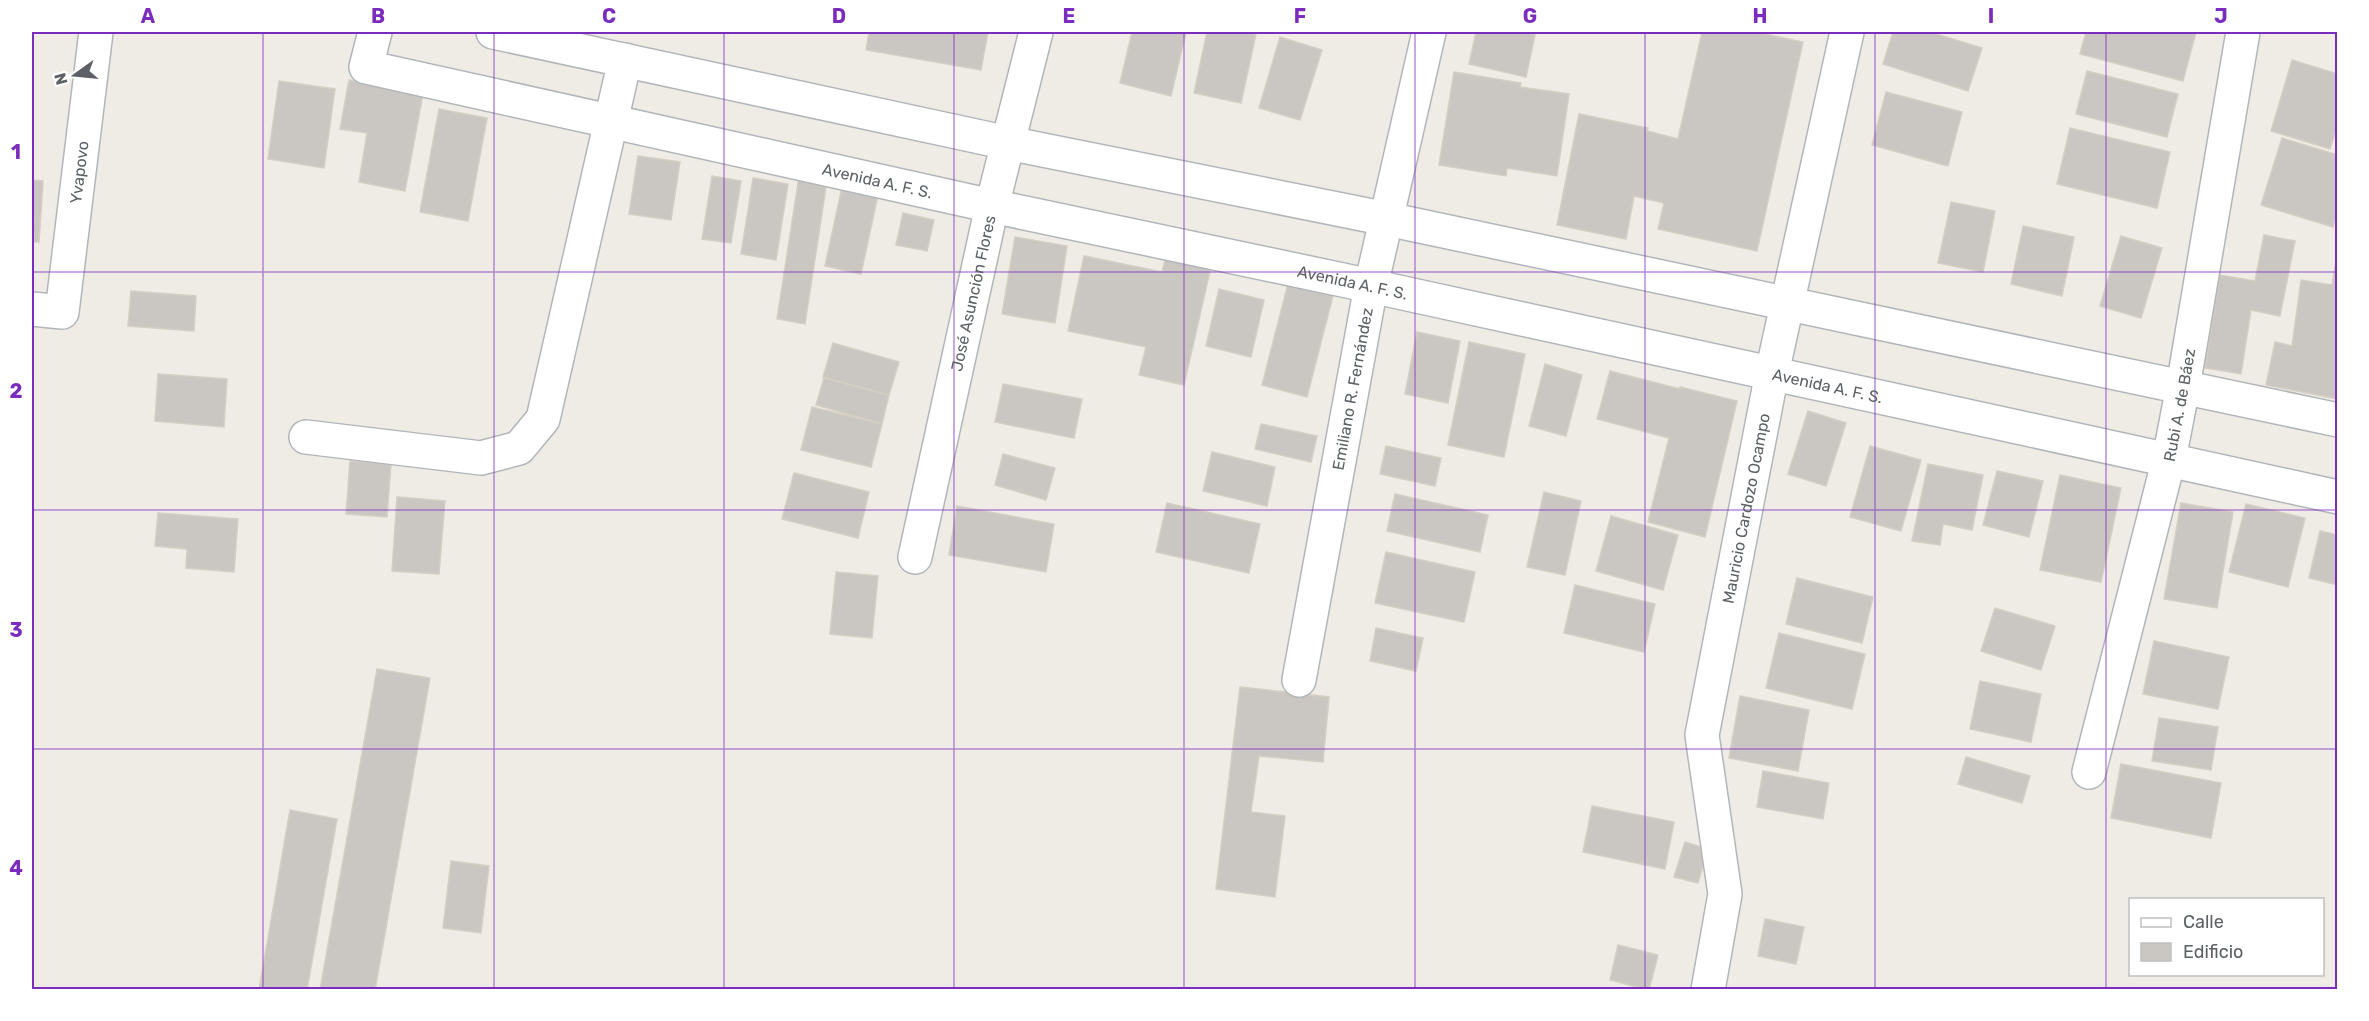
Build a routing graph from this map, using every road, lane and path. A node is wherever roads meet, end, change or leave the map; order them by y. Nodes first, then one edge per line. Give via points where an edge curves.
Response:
1 (96, 32) edge
2 (375, 32) edge
3 (493, 32) edge
4 (1036, 32) edge
5 (1429, 32) edge
6 (1846, 32) edge
7 (2243, 32) edge
8 (625, 60) junction
9 (611, 121) junction
10 (1008, 143) junction
11 (992, 206) junction
12 (1387, 219) junction
13 (1371, 286) junction
14 (1786, 303) junction
15 (47, 310) edge
16 (1772, 373) junction
17 (2183, 387) junction
18 (2337, 420) edge
19 (306, 437) dead end
20 (2169, 459) junction
21 (2337, 497) edge
22 (915, 557) dead end
23 (1299, 680) dead end
24 (2090, 772) dead end
25 (1708, 990) edge

1 - 15 street, Yvapovo
2 - 9 street, Avenida A. F. S. via 366,67
3 - 8 street
4 - 10 street, José Asunción Flores
5 - 12 street, Emiliano R. Fernández
6 - 14 street, Mauricio Cardozo Ocampo
7 - 17 street, Rubi A. de Báez
8 - 9 street
8 - 10 street
9 - 11 street, Avenida A. F. S.
9 - 19 street via 543,419 519,448 481,458
10 - 11 street, José Asunción Flores
10 - 12 street
11 - 13 street, Avenida A. F. S.
11 - 22 street, José Asunción Flores
12 - 13 street, Emiliano R. Fernández
12 - 14 street
13 - 16 street, Avenida A. F. S.
13 - 23 street, Emiliano R. Fernández
14 - 16 street, Mauricio Cardozo Ocampo
14 - 17 street
16 - 20 street, Avenida A. F. S.
16 - 25 street, Mauricio Cardozo Ocampo via 1702,735 1725,894
17 - 18 street
17 - 20 street, Rubi A. de Báez
20 - 21 street, Avenida A. F. S.
20 - 24 street, Rubi A. de Báez

